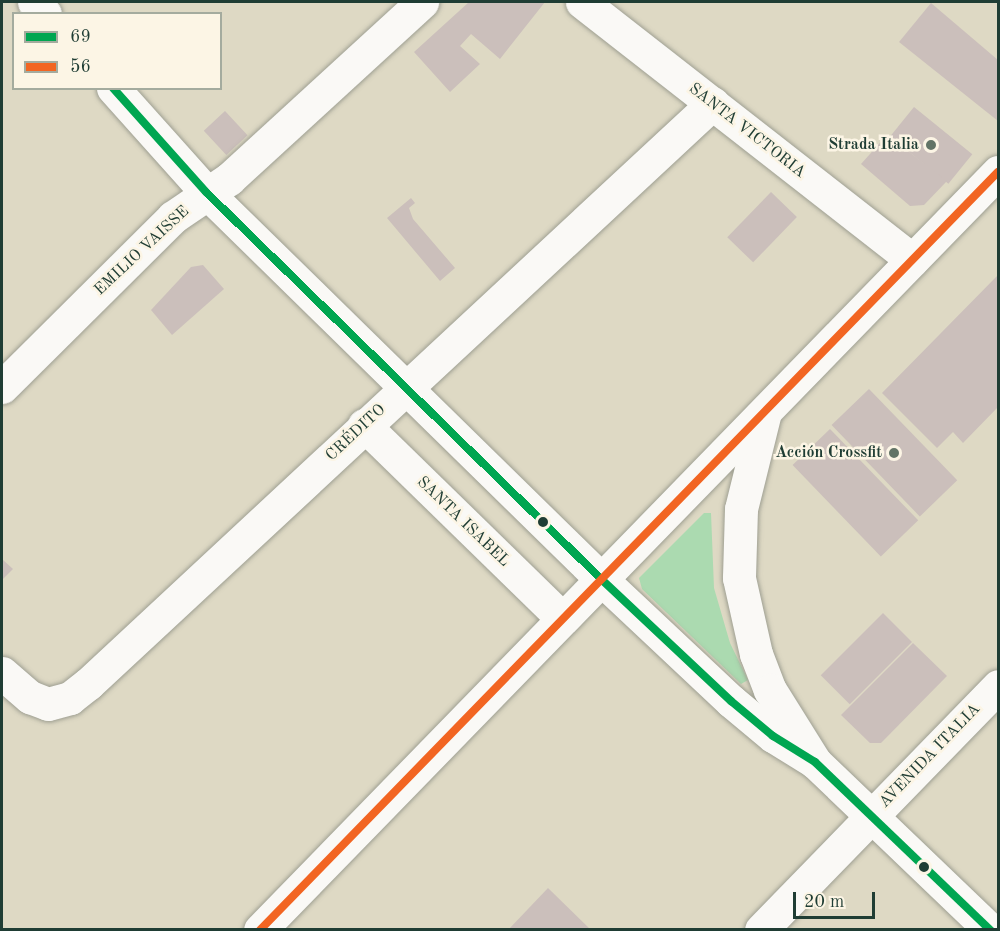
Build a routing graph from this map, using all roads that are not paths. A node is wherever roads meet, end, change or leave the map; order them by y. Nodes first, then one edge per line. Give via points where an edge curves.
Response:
1 (422, 2) edge
2 (582, 2) edge
3 (114, 90) edge
4 (713, 103) junction
5 (999, 172) edge
6 (206, 192) junction
7 (912, 260) junction
8 (2, 387) edge
9 (406, 387) junction
10 (765, 410) junction
11 (364, 425) junction
12 (600, 578) junction
13 (562, 618) junction
14 (2, 673) edge
15 (999, 687) edge
16 (815, 762) junction
17 (872, 816) junction
18 (260, 930) edge
19 (761, 930) edge
20 (990, 930) edge

1 - 6 street, EMILIO VAISSE via 229,179
2 - 4 street, SANTA VICTORIA
3 - 6 street
4 - 7 street, SANTA VICTORIA
4 - 9 street, CRÉDITO
5 - 7 street
6 - 8 street, EMILIO VAISSE via 173,217
6 - 9 street
7 - 10 street
9 - 11 street, CRÉDITO
9 - 12 street
10 - 12 street
10 - 16 street via 741,509 739,578 756,654 770,690
11 - 13 street, SANTA ISABEL
11 - 14 street, CRÉDITO via 70,698 48,704 30,697
12 - 13 street
12 - 16 street via 731,701 773,736
13 - 18 street
15 - 17 street, AVENIDA ITALIA
16 - 17 street
17 - 19 street, AVENIDA ITALIA
17 - 20 street

